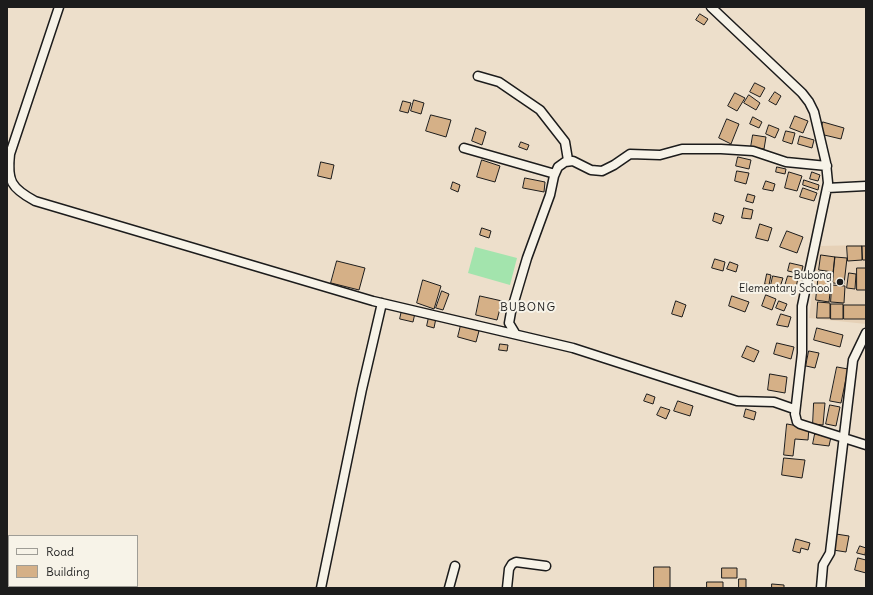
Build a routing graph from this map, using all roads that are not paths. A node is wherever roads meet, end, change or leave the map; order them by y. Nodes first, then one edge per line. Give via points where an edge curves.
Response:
1 (59, 7) edge
2 (711, 7) edge
3 (478, 76) dead end
4 (464, 148) dead end
5 (568, 160) junction
6 (827, 166) junction
7 (555, 174) junction
8 (866, 186) edge
9 (827, 188) junction
10 (382, 303) junction
11 (515, 333) junction
12 (866, 333) edge
13 (794, 409) junction
14 (844, 438) junction
15 (866, 445) edge
16 (455, 566) dead end
17 (546, 566) dead end
18 (321, 588) edge
19 (449, 588) edge
20 (507, 588) edge
21 (821, 588) edge

1 - 10 street via 10,154 10,176 21,194 44,205
2 - 6 street via 806,98 814,112
3 - 5 street via 499,82 540,110 565,142
4 - 7 street
5 - 6 street via 591,170 602,171 630,154 721,149 753,151 786,162
5 - 7 street via 561,164
6 - 9 street
7 - 11 street via 511,312 509,323
8 - 9 street
9 - 13 street via 802,306 802,353
10 - 11 street
10 - 18 street
11 - 13 street via 580,350 730,399 743,402 774,402
12 - 14 street via 853,360
13 - 14 street via 800,424
14 - 15 street
14 - 21 street via 830,553 823,565
16 - 19 street
17 - 20 street via 516,562 512,564

